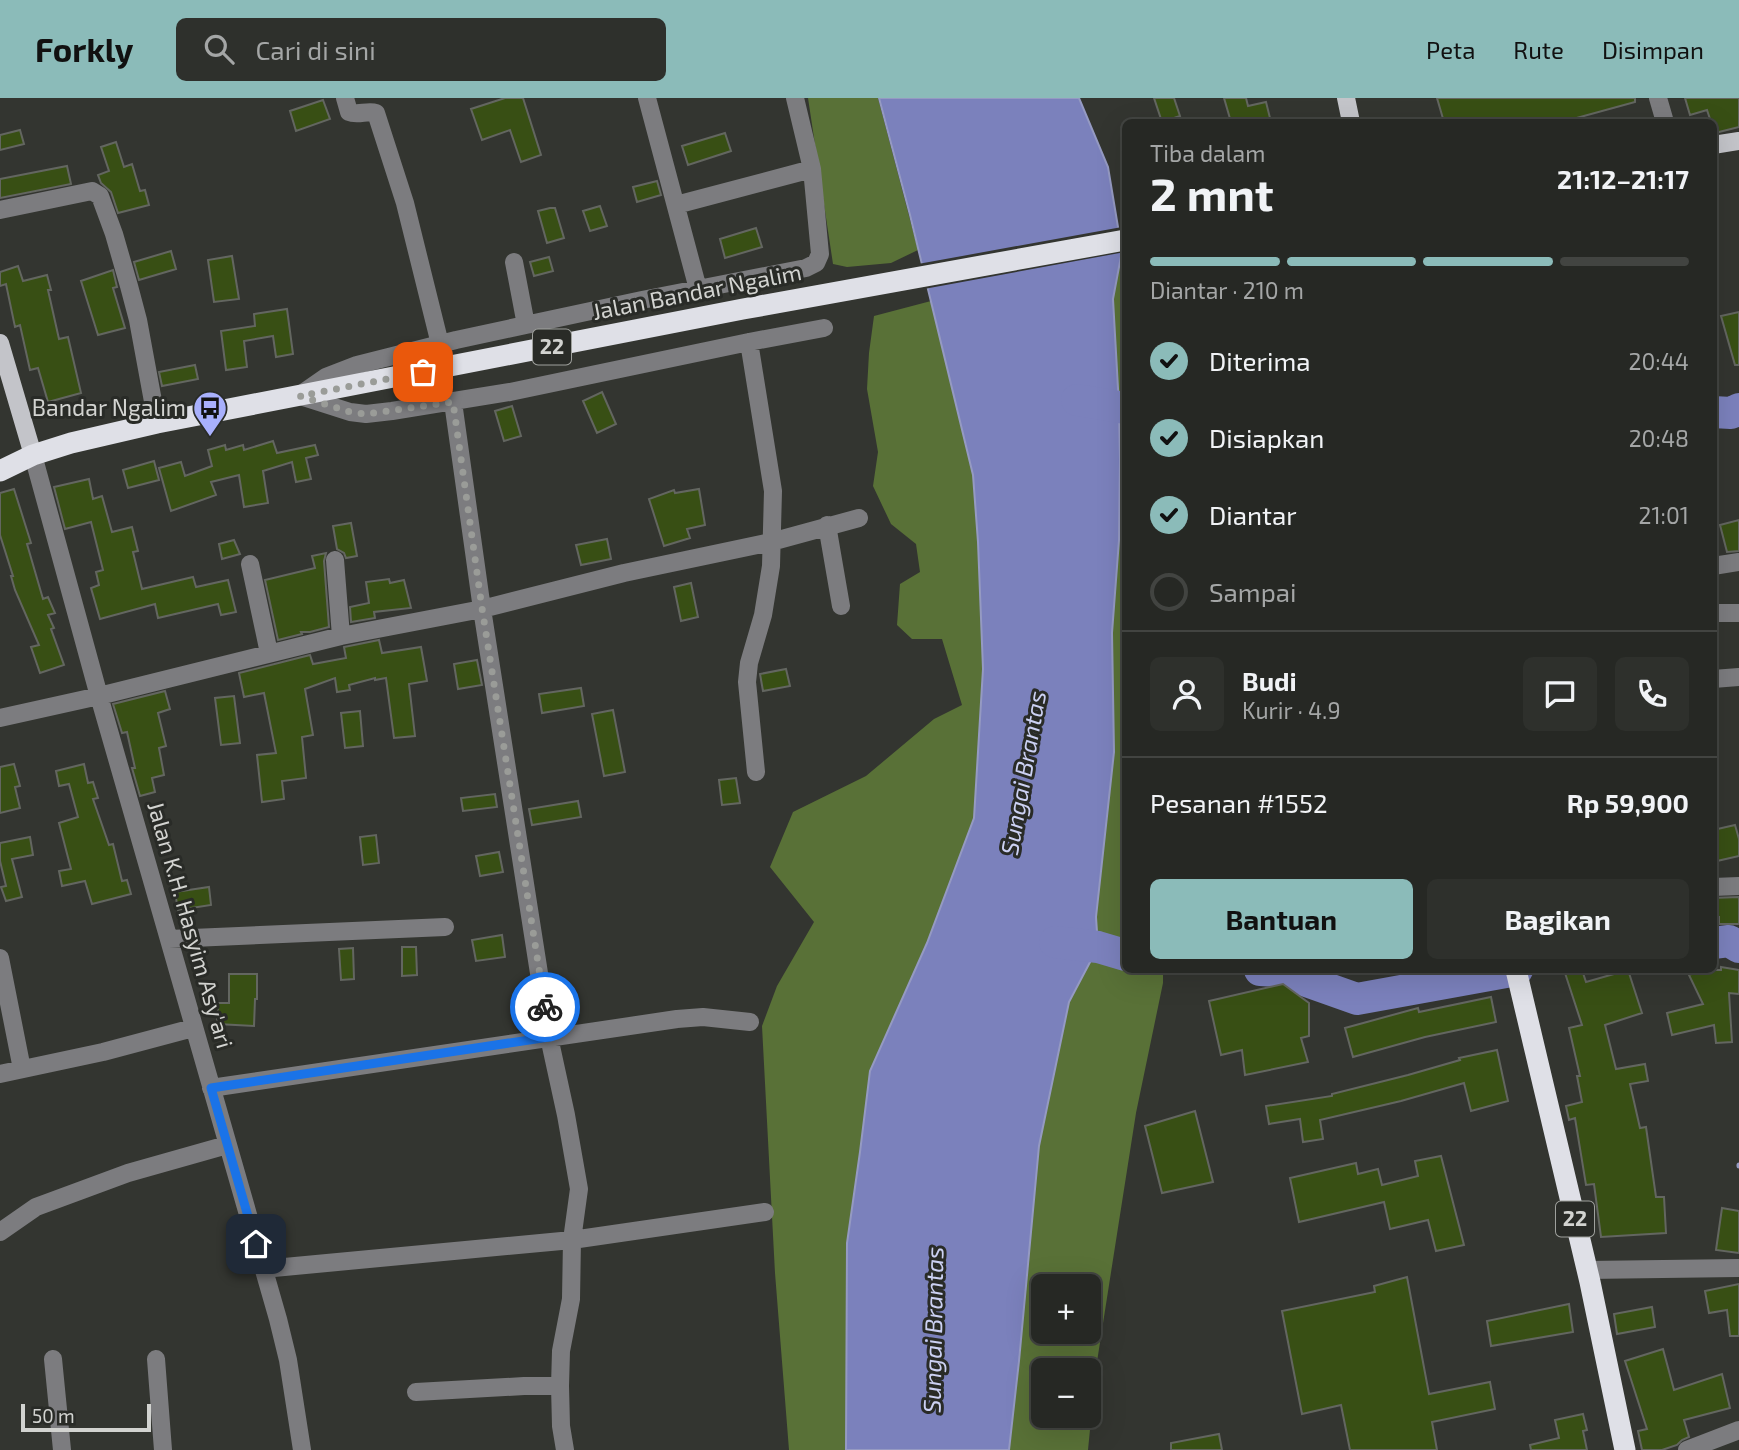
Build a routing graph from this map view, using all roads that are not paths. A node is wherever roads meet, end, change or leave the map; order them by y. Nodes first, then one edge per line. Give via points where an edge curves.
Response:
1 (345, 98) edge
2 (647, 98) edge
3 (795, 98) edge
4 (1346, 98) edge
5 (1658, 98) edge
6 (1350, 119) edge
7 (1664, 119) edge
8 (1739, 141) edge
9 (1717, 144) edge
10 (812, 169) junction
11 (676, 205) junction
12 (0, 210) edge
13 (1122, 241) edge
14 (514, 262) dead end
15 (698, 289) junction
16 (526, 325) junction
17 (824, 328) dead end
18 (0, 342) edge
19 (750, 342) junction
20 (440, 344) junction
21 (300, 396) junction
22 (453, 402) junction
23 (157, 423) junction
24 (33, 456) junction
25 (0, 471) edge
26 (859, 518) dead end
27 (827, 526) junction
28 (771, 542) junction
29 (335, 560) dead end
30 (1739, 562) edge
31 (250, 564) dead end
32 (1717, 565) edge
33 (842, 606) dead end
34 (482, 608) junction
35 (1717, 613) edge
36 (1739, 613) edge
37 (341, 636) junction
38 (269, 653) junction
39 (1739, 677) edge
40 (1717, 680) edge
41 (99, 696) junction
42 (0, 718) edge
43 (756, 772) dead end
44 (1739, 886) edge
45 (1717, 887) edge
46 (445, 928) dead end
47 (169, 939) junction
48 (0, 958) edge
49 (1519, 979) edge
50 (750, 1022) dead end
51 (193, 1028) junction
52 (549, 1037) junction
53 (22, 1069) junction
54 (0, 1074) edge
55 (211, 1088) junction
56 (227, 1145) junction
57 (765, 1212) dead end
58 (0, 1232) edge
59 (572, 1240) junction
60 (1739, 1268) edge
61 (263, 1269) junction
62 (1587, 1270) junction
63 (53, 1359) dead end
64 (156, 1359) dead end
65 (560, 1386) junction
66 (416, 1392) dead end
67 (1739, 1430) edge
68 (62, 1450) edge
69 (163, 1450) edge
70 (302, 1450) edge
71 (565, 1450) edge
72 (1625, 1450) edge
73 (1687, 1450) edge

1 - 20 street via 349,112 355,115 376,113 405,203
2 - 11 street
3 - 10 street
4 - 6 main road
5 - 7 street
8 - 9 main road
10 - 11 street
10 - 15 street via 820,254 816,263
11 - 15 street
12 - 23 street via 92,191 100,196 135,308
13 - 21 highway, Jalan Bandar Ngalim / 22
14 - 16 street
15 - 16 street
16 - 20 street
17 - 19 street
18 - 24 main road
19 - 22 street
19 - 28 street via 773,491
20 - 21 street via 357,365 326,377
21 - 22 street via 366,414
21 - 23 highway, Jalan Bandar Ngalim / 22
22 - 34 street
23 - 24 highway, Jalan Bandar Ngalim / 22
24 - 25 highway, 22
24 - 41 street, Jalan K.H. Hasyim Asy'ari
26 - 27 street
27 - 28 street
27 - 33 street
28 - 34 street
28 - 43 street via 765,605 747,682
29 - 37 street
30 - 32 street
31 - 38 street
34 - 37 street
34 - 52 street
35 - 36 street
37 - 38 street
38 - 41 street
39 - 40 street
41 - 42 street
41 - 47 street, Jalan K.H. Hasyim Asy'ari
44 - 45 street
46 - 47 street
47 - 51 street, Jalan K.H. Hasyim Asy'ari
48 - 53 street
49 - 62 highway, 22
50 - 52 street via 703,1017
51 - 53 street
51 - 55 street, Jalan K.H. Hasyim Asy'ari
52 - 55 street
52 - 59 street via 579,1189
53 - 54 street
55 - 56 street, Jalan K.H. Hasyim Asy'ari
56 - 58 street via 128,1173 36,1207
56 - 61 street, Jalan K.H. Hasyim Asy'ari
57 - 59 street
59 - 61 street
59 - 65 street via 571,1299
60 - 62 street
61 - 70 street, Jalan K.H. Hasyim Asy'ari via 288,1360
62 - 72 highway, 22
63 - 68 street
64 - 69 street
65 - 66 street
65 - 71 street
67 - 73 street

